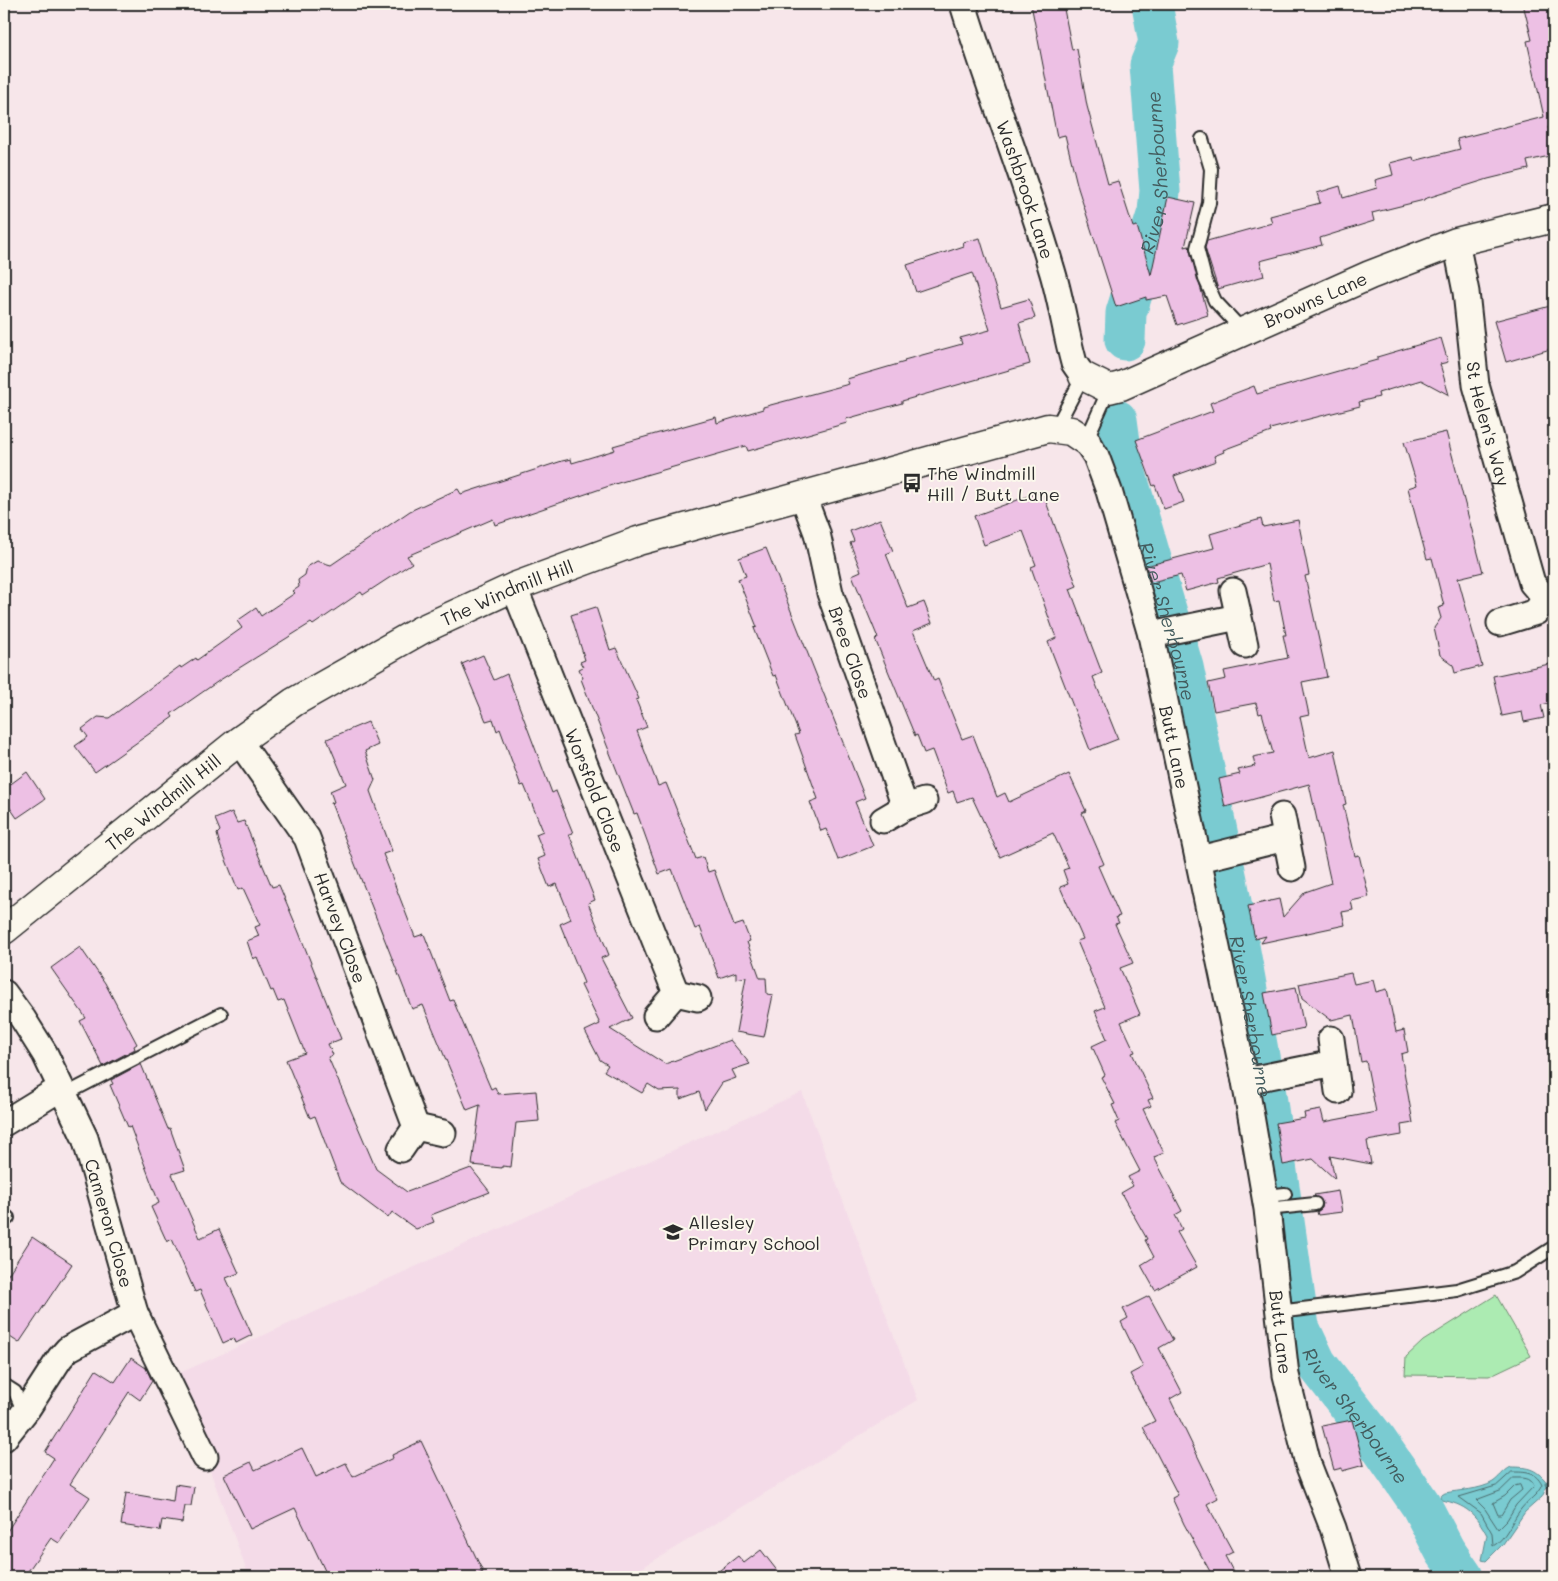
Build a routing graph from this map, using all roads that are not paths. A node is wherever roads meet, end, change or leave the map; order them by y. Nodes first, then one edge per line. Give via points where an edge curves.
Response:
1 (963, 4) edge
2 (1202, 139) dead end
3 (1554, 218) edge
4 (1456, 242) junction
5 (1244, 332) junction
6 (1083, 376) junction
7 (1109, 389) junction
8 (1056, 428) junction
9 (1086, 442) junction
10 (803, 496) junction
11 (514, 587) junction
12 (1233, 591) dead end
13 (1550, 600) edge
14 (1238, 617) junction
15 (1500, 622) dead end
16 (1165, 632) junction
17 (1245, 645) dead end
18 (239, 741) junction
19 (883, 820) dead end
20 (1216, 855) junction
21 (1292, 868) dead end
22 (4, 930) edge
23 (4, 993) edge
24 (221, 1014) dead end
25 (656, 1016) dead end
26 (1331, 1039) dead end
27 (1334, 1063) junction
28 (1258, 1078) junction
29 (63, 1091) junction
30 (1338, 1091) dead end
31 (4, 1123) edge
32 (416, 1127) junction
33 (443, 1133) dead end
34 (401, 1149) dead end
35 (1277, 1201) junction
36 (1315, 1204) dead end
37 (1554, 1248) edge
38 (1283, 1311) junction
39 (136, 1313) junction
40 (4, 1385) edge
41 (24, 1413) junction
42 (4, 1438) edge
43 (206, 1457) dead end
44 (1348, 1577) edge

1 - 6 street, Washbrook Lane via 1052,269 1074,363
2 - 5 lane via 1211,169 1209,203 1197,248 1215,301
3 - 4 street, Browns Lane
4 - 5 street, Browns Lane via 1370,275
4 - 13 street, St Helen's Way via 1466,292 1476,385 1532,583
5 - 7 street, Browns Lane
6 - 7 street
6 - 8 lane
7 - 9 lane
8 - 9 street via 1070,431
8 - 10 street, The Windmill Hill
9 - 16 street, Butt Lane via 1096,456
10 - 11 street, The Windmill Hill via 638,541
10 - 19 street, Bree Close via 817,533 830,593 915,804
11 - 18 street, The Windmill Hill via 421,630 294,702
11 - 25 street, Worsfold Close via 687,996
12 - 14 street
13 - 15 street, St Helen's Way via 1536,612
14 - 16 street
14 - 17 street
16 - 20 street, Butt Lane
18 - 22 street, The Windmill Hill
18 - 32 street, Harvey Close via 307,838
20 - 21 street via 1283,827
20 - 28 street, Butt Lane
23 - 29 street, Cameron Close via 23,1019
24 - 29 lane
26 - 27 street
27 - 28 street
27 - 30 street
28 - 35 street, Butt Lane
29 - 31 street
29 - 39 street, Cameron Close via 85,1138
32 - 33 street
32 - 34 street
35 - 36 lane
35 - 38 street, Butt Lane
37 - 38 lane via 1515,1272 1456,1290
38 - 44 street, Butt Lane via 1286,1375 1308,1464
39 - 41 street via 68,1350
39 - 43 street, Cameron Close
40 - 41 lane via 14,1392
41 - 42 street

